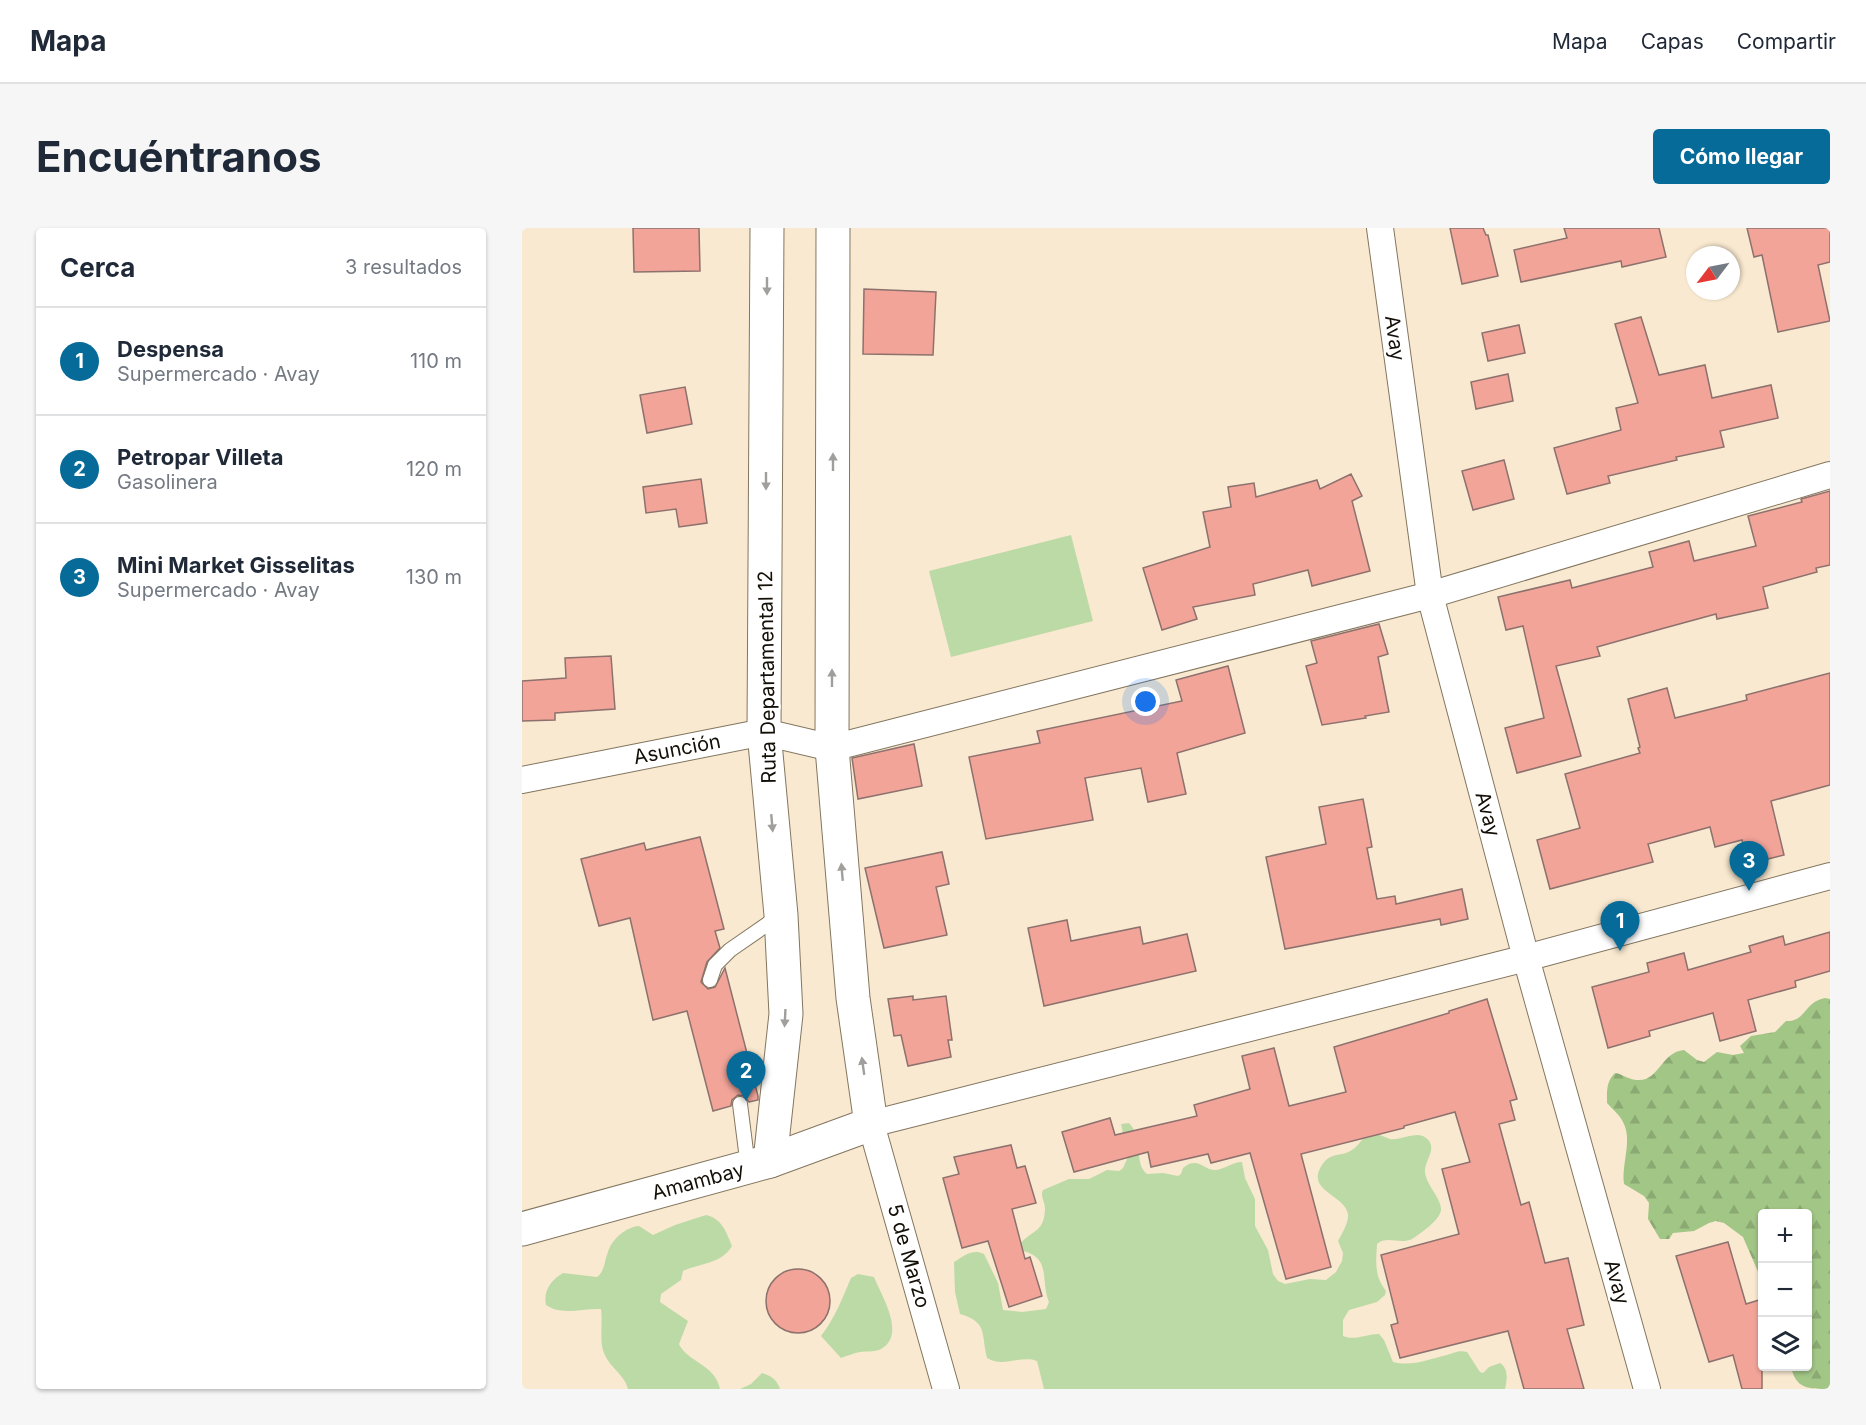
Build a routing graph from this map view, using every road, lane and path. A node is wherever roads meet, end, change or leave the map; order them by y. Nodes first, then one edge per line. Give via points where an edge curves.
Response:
1 (767, 228) edge
2 (833, 228) edge
3 (1380, 228) edge
4 (1830, 476) edge
5 (1430, 596) junction
6 (764, 732) junction
7 (832, 748) junction
8 (522, 780) edge
9 (1830, 876) edge
10 (781, 915) junction
11 (1526, 957) junction
12 (710, 980) dead end
13 (740, 1104) dead end
14 (871, 1124) junction
15 (759, 1165) junction
16 (522, 1229) edge
17 (946, 1389) edge
18 (1647, 1389) edge

1 -> 6 main road, Ruta Departamental 12
7 -> 2 main road
3 - 5 street, Avay
4 - 5 street
5 - 7 street
5 - 11 street, Avay
6 - 7 street, Asunción
6 - 8 street, Asunción
6 -> 10 main road, Ruta Departamental 12
14 -> 7 main road via 853,998
9 - 11 street
10 - 12 lane via 730,950 715,965
10 -> 15 main road, Ruta Departamental 12 via 786,1014
11 - 14 street
11 - 18 street, Avay
13 - 15 lane
14 - 15 main road, Amambay
14 - 17 street, 5 de Marzo
15 - 16 main road, Amambay

